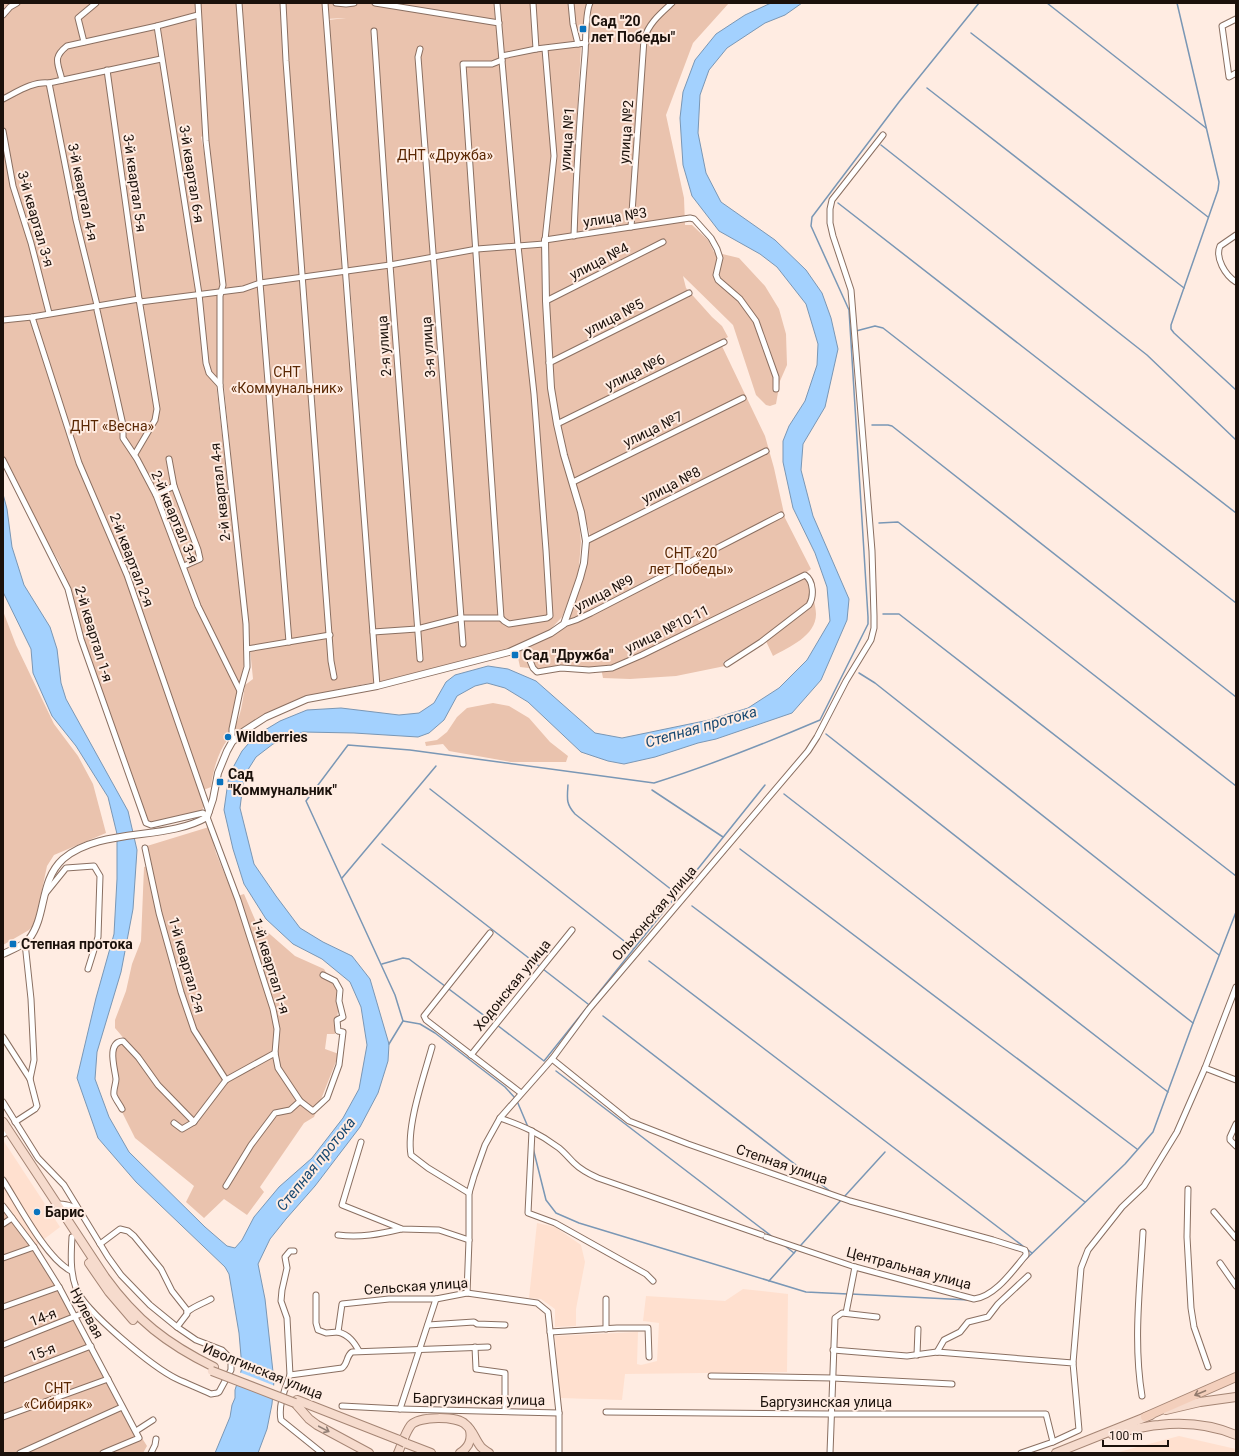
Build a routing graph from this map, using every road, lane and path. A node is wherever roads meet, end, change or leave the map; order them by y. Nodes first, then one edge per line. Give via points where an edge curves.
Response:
1 (17, 3) edge
2 (96, 3) edge
3 (198, 3) edge
4 (239, 3) edge
5 (283, 3) edge
6 (326, 3) edge
7 (336, 3) edge
8 (354, 3) edge
9 (375, 3) edge
10 (497, 3) edge
11 (533, 3) edge
12 (571, 3) edge
13 (590, 3) edge
14 (672, 3) edge
15 (3, 15) edge
16 (198, 15) junction
17 (1236, 19) edge
18 (498, 23) junction
19 (157, 26) junction
20 (374, 30) dead end
21 (84, 42) junction
22 (586, 43) junction
23 (578, 44) junction
24 (420, 49) dead end
25 (536, 49) junction
26 (545, 49) junction
27 (502, 58) junction
28 (161, 59) junction
29 (107, 70) junction
30 (1236, 73) edge
31 (62, 80) junction
32 (50, 83) junction
33 (3, 99) edge
34 (3, 131) edge
35 (883, 135) dead end
36 (631, 227) junction
37 (1236, 235) edge
38 (574, 236) junction
39 (544, 242) junction
40 (663, 242) dead end
41 (518, 246) junction
42 (476, 249) junction
43 (433, 258) junction
44 (390, 265) junction
45 (346, 270) junction
46 (303, 277) junction
47 (1236, 282) edge
48 (260, 284) junction
49 (221, 292) junction
50 (689, 293) dead end
51 (199, 294) junction
52 (140, 300) junction
53 (546, 301) junction
54 (97, 308) junction
55 (49, 314) junction
56 (32, 317) junction
57 (3, 320) edge
58 (724, 342) dead end
59 (550, 363) junction
60 (220, 385) junction
61 (776, 389) dead end
62 (743, 398) dead end
63 (557, 424) junction
64 (766, 451) dead end
65 (135, 454) dead end
66 (169, 459) dead end
67 (3, 460) edge
68 (573, 482) junction
69 (174, 486) junction
70 (156, 495) junction
71 (781, 515) dead end
72 (586, 541) junction
73 (184, 566) dead end
74 (460, 618) junction
75 (501, 618) junction
76 (564, 624) junction
77 (418, 629) junction
78 (373, 632) junction
79 (330, 635) junction
80 (289, 642) junction
81 (463, 644) dead end
82 (524, 646) junction
83 (247, 649) junction
84 (420, 659) dead end
85 (727, 664) dead end
86 (334, 678) dead end
87 (377, 686) junction
88 (240, 691) junction
89 (232, 742) junction
90 (208, 814) junction
91 (145, 848) dead end
92 (45, 895) junction
93 (572, 930) dead end
94 (490, 933) dead end
95 (25, 943) junction
96 (3, 954) edge
97 (88, 969) dead end
98 (324, 975) dead end
99 (1236, 987) edge
100 (3, 1037) edge
101 (432, 1047) dead end
102 (276, 1053) junction
103 (471, 1055) junction
104 (552, 1059) junction
105 (1205, 1068) junction
106 (30, 1079) junction
107 (226, 1080) junction
108 (1236, 1080) edge
109 (521, 1093) junction
110 (300, 1101) junction
111 (3, 1102) edge
112 (122, 1109) dead end
113 (500, 1118) junction
114 (3, 1122) edge
115 (15, 1122) junction
116 (174, 1122) dead end
117 (194, 1122) junction
118 (1236, 1124) edge
119 (532, 1130) junction
120 (4, 1133) edge
121 (361, 1142) dead end
122 (1236, 1146) edge
123 (3, 1180) edge
124 (226, 1186) dead end
125 (1188, 1189) dead end
126 (469, 1193) junction
127 (56, 1204) junction
128 (3, 1206) edge
129 (1214, 1212) dead end
130 (83, 1216) junction
131 (12, 1218) junction
132 (3, 1224) edge
133 (402, 1229) junction
134 (1143, 1232) dead end
135 (338, 1235) dead end
136 (72, 1237) junction
137 (1236, 1238) edge
138 (469, 1240) junction
139 (100, 1244) junction
140 (34, 1248) junction
141 (1024, 1250) joint
142 (294, 1251) dead end
143 (3, 1258) edge
144 (1220, 1263) dead end
145 (855, 1267) junction
146 (71, 1271) junction
147 (1028, 1276) dead end
148 (653, 1281) dead end
149 (1236, 1286) edge
150 (59, 1287) junction
151 (467, 1293) junction
152 (316, 1295) dead end
153 (211, 1299) dead end
154 (436, 1299) junction
155 (606, 1299) dead end
156 (3, 1307) edge
157 (91, 1310) junction
158 (187, 1312) junction
159 (846, 1313) junction
160 (877, 1317) dead end
161 (75, 1318) junction
162 (428, 1325) junction
163 (505, 1325) dead end
164 (177, 1327) junction
165 (606, 1329) junction
166 (918, 1330) dead end
167 (338, 1332) junction
168 (550, 1332) junction
169 (3, 1345) edge
170 (91, 1346) junction
171 (475, 1347) junction
172 (488, 1347) dead end
173 (420, 1349) junction
174 (833, 1350) junction
175 (359, 1351) junction
176 (937, 1352) junction
177 (917, 1355) junction
178 (649, 1357) dead end
179 (1073, 1363) junction
180 (1208, 1367) dead end
181 (213, 1369) junction
182 (290, 1375) junction
183 (710, 1376) dead end
184 (1236, 1377) edge
185 (108, 1378) junction
186 (833, 1378) junction
187 (3, 1380) edge
188 (952, 1384) dead end
189 (1142, 1396) dead end
190 (1236, 1397) edge
191 (296, 1401) junction
192 (342, 1406) dead end
193 (122, 1407) junction
194 (400, 1409) junction
195 (505, 1412) junction
196 (606, 1412) dead end
197 (559, 1413) junction
198 (832, 1414) junction
199 (1145, 1417) junction
200 (3, 1418) edge
201 (153, 1420) dead end
202 (470, 1429) junction
203 (136, 1431) junction
204 (1236, 1435) edge
205 (1092, 1438) junction
206 (156, 1439) dead end
207 (1053, 1442) junction
208 (401, 1445) edge
209 (20, 1453) edge
210 (102, 1453) edge
211 (151, 1453) edge
212 (322, 1453) edge
213 (369, 1453) edge
214 (419, 1453) edge
215 (431, 1453) edge
216 (460, 1453) edge
217 (489, 1453) edge
218 (559, 1453) edge
219 (830, 1453) edge
220 (1021, 1453) edge
221 (1056, 1453) edge

1 - 15 street
2 - 21 street via 78,18
3 - 16 street, 2-й квартал 4-я
4 - 48 street
5 - 46 street
6 - 45 street
7 - 8 street
9 - 18 street
10 - 18 street
11 - 25 street
12 - 23 street
13 - 22 street, улица №1 via 587,9
14 - 36 street, улица №2 via 651,23 644,40
16 - 19 street
16 - 49 street, 2-й квартал 4-я via 206,141 223,285
17 - 30 street via 1222,26 1229,77
18 - 27 street
19 - 21 street
19 - 28 street, 3-й квартал 6-я
20 - 44 street, 2-я улица
21 - 31 street via 67,46 58,53
22 - 23 street
22 - 38 street, улица №1
23 - 26 street
24 - 43 street, 3-я улица via 418,57
25 - 26 street
25 - 27 street
26 - 39 street via 554,156
27 - 41 street
27 - 42 street via 492,64 463,64
28 - 29 street
28 - 51 street, 3-й квартал 6-я
29 - 31 street
29 - 52 street, 3-й квартал 5-я
31 - 32 street
32 - 33 street via 44,82 22,89
32 - 54 street, 3-й квартал 4-я via 76,220
34 - 55 street, 3-й квартал 3-я via 13,186
35 - 104 street, Ольхонская улица via 832,200 830,209 833,236 851,290 872,552 874,628 871,640 808,751 589,1009
36 - 38 street, улица №3
36 - 61 street, улица №3 via 694,219 717,249 720,258 716,275 718,280 740,299 756,321 776,377
37 - 47 street via 1220,246 1218,255 1224,268
38 - 39 street, улица №3
39 - 41 street, улица №3
39 - 53 street
40 - 53 street, улица №4
41 - 42 street, улица №3
41 - 75 street via 534,394 550,616 509,624
42 - 43 street, улица №3
42 - 75 street
43 - 44 street, улица №3
43 - 74 street, 3-я улица
44 - 45 street, улица №3
44 - 77 street, 2-я улица
45 - 46 street, улица №3
45 - 78 street
46 - 48 street, улица №3
46 - 79 street
48 - 49 street, улица №3
48 - 80 street
49 - 51 street, улица №3
49 - 60 street, 2-й квартал 4-я
50 - 59 street, улица №5
51 - 52 street, улица №3
51 - 60 street via 206,363 210,374
52 - 54 street, улица №3
52 - 65 street via 157,409 155,420
53 - 59 street
54 - 55 street, улица №3
54 - 70 street, 2-й квартал 3-я via 123,425 122,438 137,459
55 - 56 street, улица №3
56 - 57 street, улица №3
56 - 90 street, 2-й квартал 2-я via 80,463 127,575
58 - 63 street, улица №6
59 - 63 street
60 - 83 street, 2-й квартал 4-я
62 - 68 street, улица №7
63 - 68 street
64 - 72 street, улица №8
66 - 69 street, 2-й квартал 3-я
67 - 90 street, 2-й квартал 1-я via 68,589 81,639 146,823 151,825
68 - 72 street via 585,526
69 - 70 street
69 - 73 street, 2-й квартал 3-я via 200,560
70 - 88 street, 2-й квартал 3-я via 198,606
71 - 76 street, улица №9 via 591,613
72 - 76 street via 584,563
74 - 75 street
74 - 77 street
74 - 81 street, 3-я улица
76 - 82 street
77 - 78 street
77 - 84 street, 2-я улица
78 - 87 street
79 - 80 street
79 - 86 street
80 - 83 street
82 - 85 street, улица №10-11 via 537,672 561,668 612,668 805,575 809,578 812,583 809,605
82 - 87 street
83 - 88 street, 2-й квартал 4-я via 247,667
87 - 89 street via 307,699 266,717
88 - 89 street via 232,729
89 - 90 street via 222,760
90 - 92 street via 200,821 85,846 62,860 51,873
90 - 102 street, 1-й квартал 1-я via 273,1009
91 - 107 street, 1-й квартал 2-я via 161,920 194,1030
92 - 95 street via 34,931
92 - 97 street via 66,868 94,866 100,876 98,937
93 - 103 street, Ходонская улица
94 - 103 street via 424,1014 426,1020
95 - 96 street
95 - 106 street via 34,1060
98 - 110 street via 335,981 340,990 339,1001 343,1018 337,1020 338,1031 343,1032 339,1066 327,1098 313,1111
99 - 105 street
100 - 106 street
101 - 126 street via 412,1121 411,1155
102 - 107 street
102 - 110 street, 1-й квартал 1-я via 278,1068
103 - 109 street
104 - 109 street, Ольхонская улица
104 - 141 street, Степная улица via 629,1121 850,1201
105 - 108 street
105 - 179 street via 1177,1132 1144,1186 1122,1207 1088,1250 1081,1268
106 - 115 street via 37,1107
107 - 117 street
109 - 113 street, Ольхонская улица
110 - 124 street via 290,1110 275,1114 251,1145
111 - 115 street
112 - 117 street via 114,1094 116,1081 112,1055 114,1045 123,1041 158,1085
113 - 119 street, Центральная улица
113 - 126 street, Ольхонская улица via 485,1146
114 - 127 main road, Иволгинская улица
115 - 130 street via 38,1158 64,1185
116 - 117 street via 182,1129
118 - 122 street via 1230,1140
119 - 145 street, Центральная улица via 560,1148 574,1163 592,1176
119 - 148 street via 528,1213 555,1223 646,1274
120 - 136 main road, Иволгинская улица
121 - 133 street via 342,1205
123 - 146 street via 46,1247 60,1264
125 - 180 street via 1187,1237 1191,1308 1194,1327
126 - 138 street, Ольхонская улица
127 - 130 street via 75,1208
127 - 181 main road, Иволгинская улица via 109,1283 139,1318 158,1335
128 - 131 street, Нулевая
129 - 137 street
130 - 139 street
131 - 132 street
131 - 140 street, Нулевая
133 - 135 street via 371,1236
133 - 138 street via 439,1230
134 - 189 street via 1137,1349
136 - 146 street
136 - 181 main road, Иволгинская улица via 105,1288 136,1322 160,1343 186,1359
138 - 151 street, Ольхонская улица
139 - 158 street via 116,1231 128,1231 161,1269
139 - 164 street via 121,1275 138,1294
140 - 143 street
140 - 150 street, Нулевая
141 - 145 street, Центральная улица via 1026,1255 995,1289 981,1298 974,1299
142 - 182 street via 290,1251 285,1257 287,1268 281,1295 287,1318
144 - 149 street
145 - 159 street
146 - 157 street via 76,1290
147 - 176 street via 988,1317 968,1322 960,1332 944,1340
150 - 156 street
150 - 161 street, Нулевая
151 - 154 street, Сельская улица
151 - 168 street, Сельская улица via 537,1303 548,1312
152 - 167 street via 318,1330 326,1333
153 - 158 street via 196,1304
154 - 162 street
154 - 167 street, Сельская улица via 389,1299 342,1304
155 - 165 street
157 - 161 street, 14-я
157 - 164 street via 164,1372 211,1394 219,1392 231,1370 228,1356 222,1350 196,1340
158 - 164 street
159 - 160 street
159 - 174 street via 835,1318
161 - 169 street, 14-я
161 - 170 street, Нулевая
162 - 163 street via 474,1322
162 - 173 street
165 - 168 street
165 - 178 street via 648,1328
166 - 177 street
167 - 175 street via 351,1339
168 - 197 street
170 - 185 street, Нулевая
170 - 187 street, 15-я
171 - 172 street
171 - 173 street
171 - 195 street via 476,1369 505,1373
173 - 175 street
173 - 194 street
174 - 177 street
174 - 186 street
175 - 182 street via 350,1353 342,1368
176 - 177 street
176 - 179 street
179 - 207 street via 1079,1430
181 - 191 main road, Иволгинская улица, bridge
182 - 212 street via 284,1393 281,1420
183 - 186 street
184 -> 199 highway
185 - 193 street, Нулевая
185 - 200 street
186 - 188 street
186 - 198 street
190 - 199 main road via 1200,1402
191 - 208 main road, Иволгинская улица
191 -> 213 main road via 309,1419 317,1425
192 - 194 street, Баргузинская улица
193 - 203 street, Нулевая
193 - 209 street
194 - 195 street, Баргузинская улица
195 - 197 street, Баргузинская улица
196 - 198 street, Баргузинская улица
197 - 218 street
198 - 207 street, Баргузинская улица via 1046,1414
198 - 219 street
199 - 205 main road
201 - 203 street
202 - 208 main road via 462,1422 447,1418 419,1420 412,1424
202 - 216 main road via 470,1443
202 - 217 main road
203 - 210 street, Нулевая via 139,1438
204 - 205 main road via 1203,1425 1158,1425
205 - 221 main road
206 - 211 street via 156,1445
207 - 220 street
208 - 214 main road
208 - 215 main road

